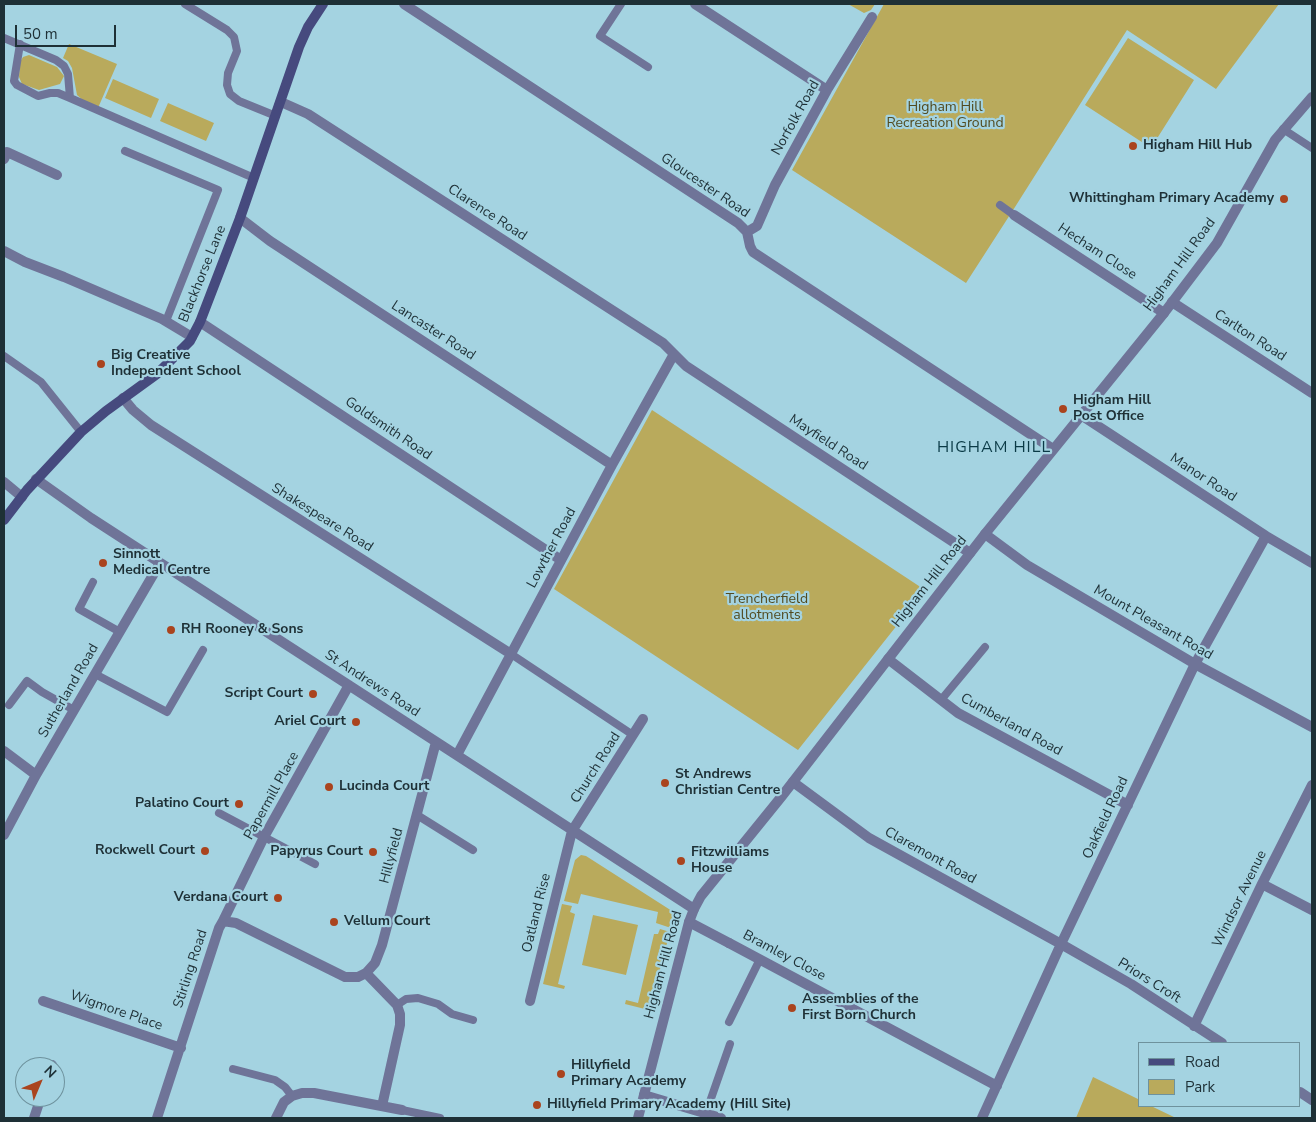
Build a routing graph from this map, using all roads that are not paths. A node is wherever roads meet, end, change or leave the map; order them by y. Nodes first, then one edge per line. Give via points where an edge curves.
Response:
1 (185, 4) edge
2 (323, 4) edge
3 (404, 4) edge
4 (621, 4) edge
5 (695, 4) edge
6 (872, 17) dead end
7 (4, 38) edge
8 (20, 44) junction
9 (648, 67) dead end
10 (825, 93) junction
11 (1312, 97) edge
12 (70, 98) junction
13 (281, 102) junction
14 (276, 116) junction
15 (1283, 129) junction
16 (1312, 148) edge
17 (125, 151) dead end
18 (4, 158) edge
19 (57, 175) dead end
20 (254, 178) junction
21 (1000, 205) dead end
22 (1014, 215) joint
23 (240, 218) junction
24 (747, 232) junction
25 (4, 251) edge
26 (1172, 302) junction
27 (1164, 313) junction
28 (166, 321) junction
29 (200, 322) junction
30 (192, 337) junction
31 (674, 354) junction
32 (4, 356) edge
33 (1312, 393) edge
34 (123, 398) junction
35 (1081, 415) junction
36 (81, 432) junction
37 (1053, 449) junction
38 (612, 465) junction
39 (36, 479) junction
40 (4, 482) edge
41 (22, 497) junction
42 (4, 520) edge
43 (985, 534) junction
44 (1266, 536) junction
45 (970, 554) junction
46 (561, 560) junction
47 (160, 563) junction
48 (1312, 563) edge
49 (93, 582) dead end
50 (120, 632) junction
51 (984, 647) dead end
52 (203, 650) dead end
53 (511, 654) junction
54 (888, 659) junction
55 (1195, 664) junction
56 (95, 674) junction
57 (349, 686) junction
58 (941, 700) junction
59 (9, 704) dead end
60 (74, 710) junction
61 (643, 719) dead end
62 (1312, 727) edge
63 (633, 735) junction
64 (436, 742) junction
65 (4, 751) edge
66 (457, 755) junction
67 (36, 775) junction
68 (792, 782) junction
69 (1312, 785) edge
70 (1128, 805) junction
71 (219, 813) dead end
72 (417, 815) junction
73 (572, 831) junction
74 (4, 836) edge
75 (264, 837) junction
76 (473, 850) dead end
77 (315, 864) dead end
78 (1262, 884) junction
79 (694, 909) junction
80 (1312, 910) edge
81 (223, 921) junction
82 (689, 922) junction
83 (1062, 944) junction
84 (760, 959) junction
85 (366, 973) junction
86 (43, 1000) dead end
87 (530, 1001) dead end
88 (397, 1005) junction
89 (473, 1020) dead end
90 (729, 1022) dead end
91 (1194, 1026) junction
92 (1220, 1042) edge
93 (730, 1044) dead end
94 (181, 1048) junction
95 (233, 1069) dead end
96 (997, 1086) junction
97 (1301, 1093) edge
98 (292, 1096) junction
99 (644, 1096) junction
100 (1312, 1100) edge
101 (382, 1106) junction
102 (402, 1110) joint
103 (706, 1113) junction
104 (157, 1118) edge
105 (276, 1118) edge
106 (440, 1118) edge
107 (638, 1118) edge
108 (722, 1118) edge
109 (982, 1118) edge

1 - 14 lane via 234,37 237,51 228,73 230,94
2 - 13 main road, Blackhorse Lane via 299,47
3 - 24 street, Gloucester Road via 738,223
4 - 9 lane via 600,36
5 - 10 street
6 - 10 street, Norfolk Road
7 - 8 lane
8 - 12 lane via 64,66
8 - 12 lane via 14,81 17,86 38,96 58,93
10 - 24 street, Norfolk Road via 775,185 757,226
11 - 15 street, Higham Hill Road
12 - 20 lane
13 - 14 main road, Blackhorse Lane
13 - 31 street, Clarence Road via 316,119 663,343
14 - 20 main road, Blackhorse Lane
15 - 16 lane
15 - 26 street, Higham Hill Road via 1217,243
17 - 28 lane via 218,190
18 - 19 street via 6,152
20 - 23 main road, Blackhorse Lane
21 - 22 lane
22 - 27 street, Hecham Close
23 - 29 main road, Blackhorse Lane
23 - 38 street, Lancaster Road via 270,241
24 - 37 street, Gloucester Road via 753,252
25 - 28 street
26 - 27 street, Higham Hill Road
26 - 33 street, Carlton Road
27 - 35 street, Higham Hill Road
28 - 30 street
29 - 30 main road, Blackhorse Lane
29 - 46 street, Goldsmith Road
30 - 34 main road, Blackhorse Lane via 169,363
31 - 38 street, Lowther Road
31 - 45 street, Mayfield Road via 686,366
32 - 36 lane via 41,382
34 - 36 main road, Blackhorse Lane
34 - 53 street, Shakespeare Road via 151,425
35 - 37 street, Higham Hill Road
35 - 44 street, Manor Road
36 - 39 main road, Blackhorse Lane
37 - 43 street, Higham Hill Road
38 - 46 street, Lowther Road
39 - 41 main road, Blackhorse Lane
39 - 47 street, St Andrews Road
40 - 41 street
41 - 42 main road, Blackhorse Lane
43 - 45 street, Higham Hill Road
43 - 55 street, Mount Pleasant Road via 1027,565
44 - 48 street, Manor Road
44 - 55 street, Oakfield Road
45 - 54 street, Higham Hill Road
46 - 53 street, Lowther Road
47 - 50 street, Sutherland Road
47 - 57 street, St Andrews Road
49 - 50 lane via 80,609
50 - 56 street, Sutherland Road
51 - 58 lane
52 - 56 lane via 167,712
53 - 63 lane
53 - 66 street, Lowther Road
54 - 58 street, Cumberland Road
54 - 68 street, Higham Hill Road
55 - 62 street, Mount Pleasant Road
55 - 70 street, Oakfield Road
56 - 60 street, Sutherland Road
57 - 64 street, St Andrews Road
57 - 75 street, Papermill Place
58 - 70 street, Cumberland Road via 958,713
59 - 60 lane via 27,681
60 - 67 street, Sutherland Road
61 - 63 street, Church Road
63 - 73 street, Church Road
64 - 66 street, St Andrews Road
64 - 72 street, Hillyfield
65 - 67 street
66 - 73 street, St Andrews Road
67 - 74 street, Sutherland Road
68 - 79 street, Higham Hill Road via 707,888
68 - 83 street, Claremont Road via 869,838
69 - 78 street, Windsor Avenue
70 - 83 street, Oakfield Road
71 - 75 lane
72 - 76 lane
72 - 85 street, Hillyfield via 382,945 375,963
73 - 79 street, St Andrews Road
73 - 87 street, Oatland Rise
75 - 77 lane
75 - 81 street, Papermill Place
78 - 80 street
78 - 91 street, Windsor Avenue
79 - 82 street, Higham Hill Road
81 - 85 street, Stirling Road via 236,923 345,977
81 - 94 street, Stirling Road
82 - 84 street, Bramley Close
82 - 99 street, Higham Hill Road
83 - 91 street, Priors Croft
83 - 96 street, Oakfield Road
84 - 90 lane
84 - 96 street, Bramley Close
85 - 88 street
86 - 94 street, Wigmore Place
88 - 89 lane via 406,999 418,998
88 - 101 street via 400,1025
91 - 92 street, Priors Croft
93 - 103 lane
94 - 104 street, Stirling Road
95 - 98 lane via 275,1080
96 - 109 street, Oakfield Road
97 - 100 street
98 - 101 street via 314,1093
98 - 105 street via 284,1102
99 - 103 street
99 - 107 street, Higham Hill Road
101 - 102 street
102 - 106 lane
103 - 108 street

